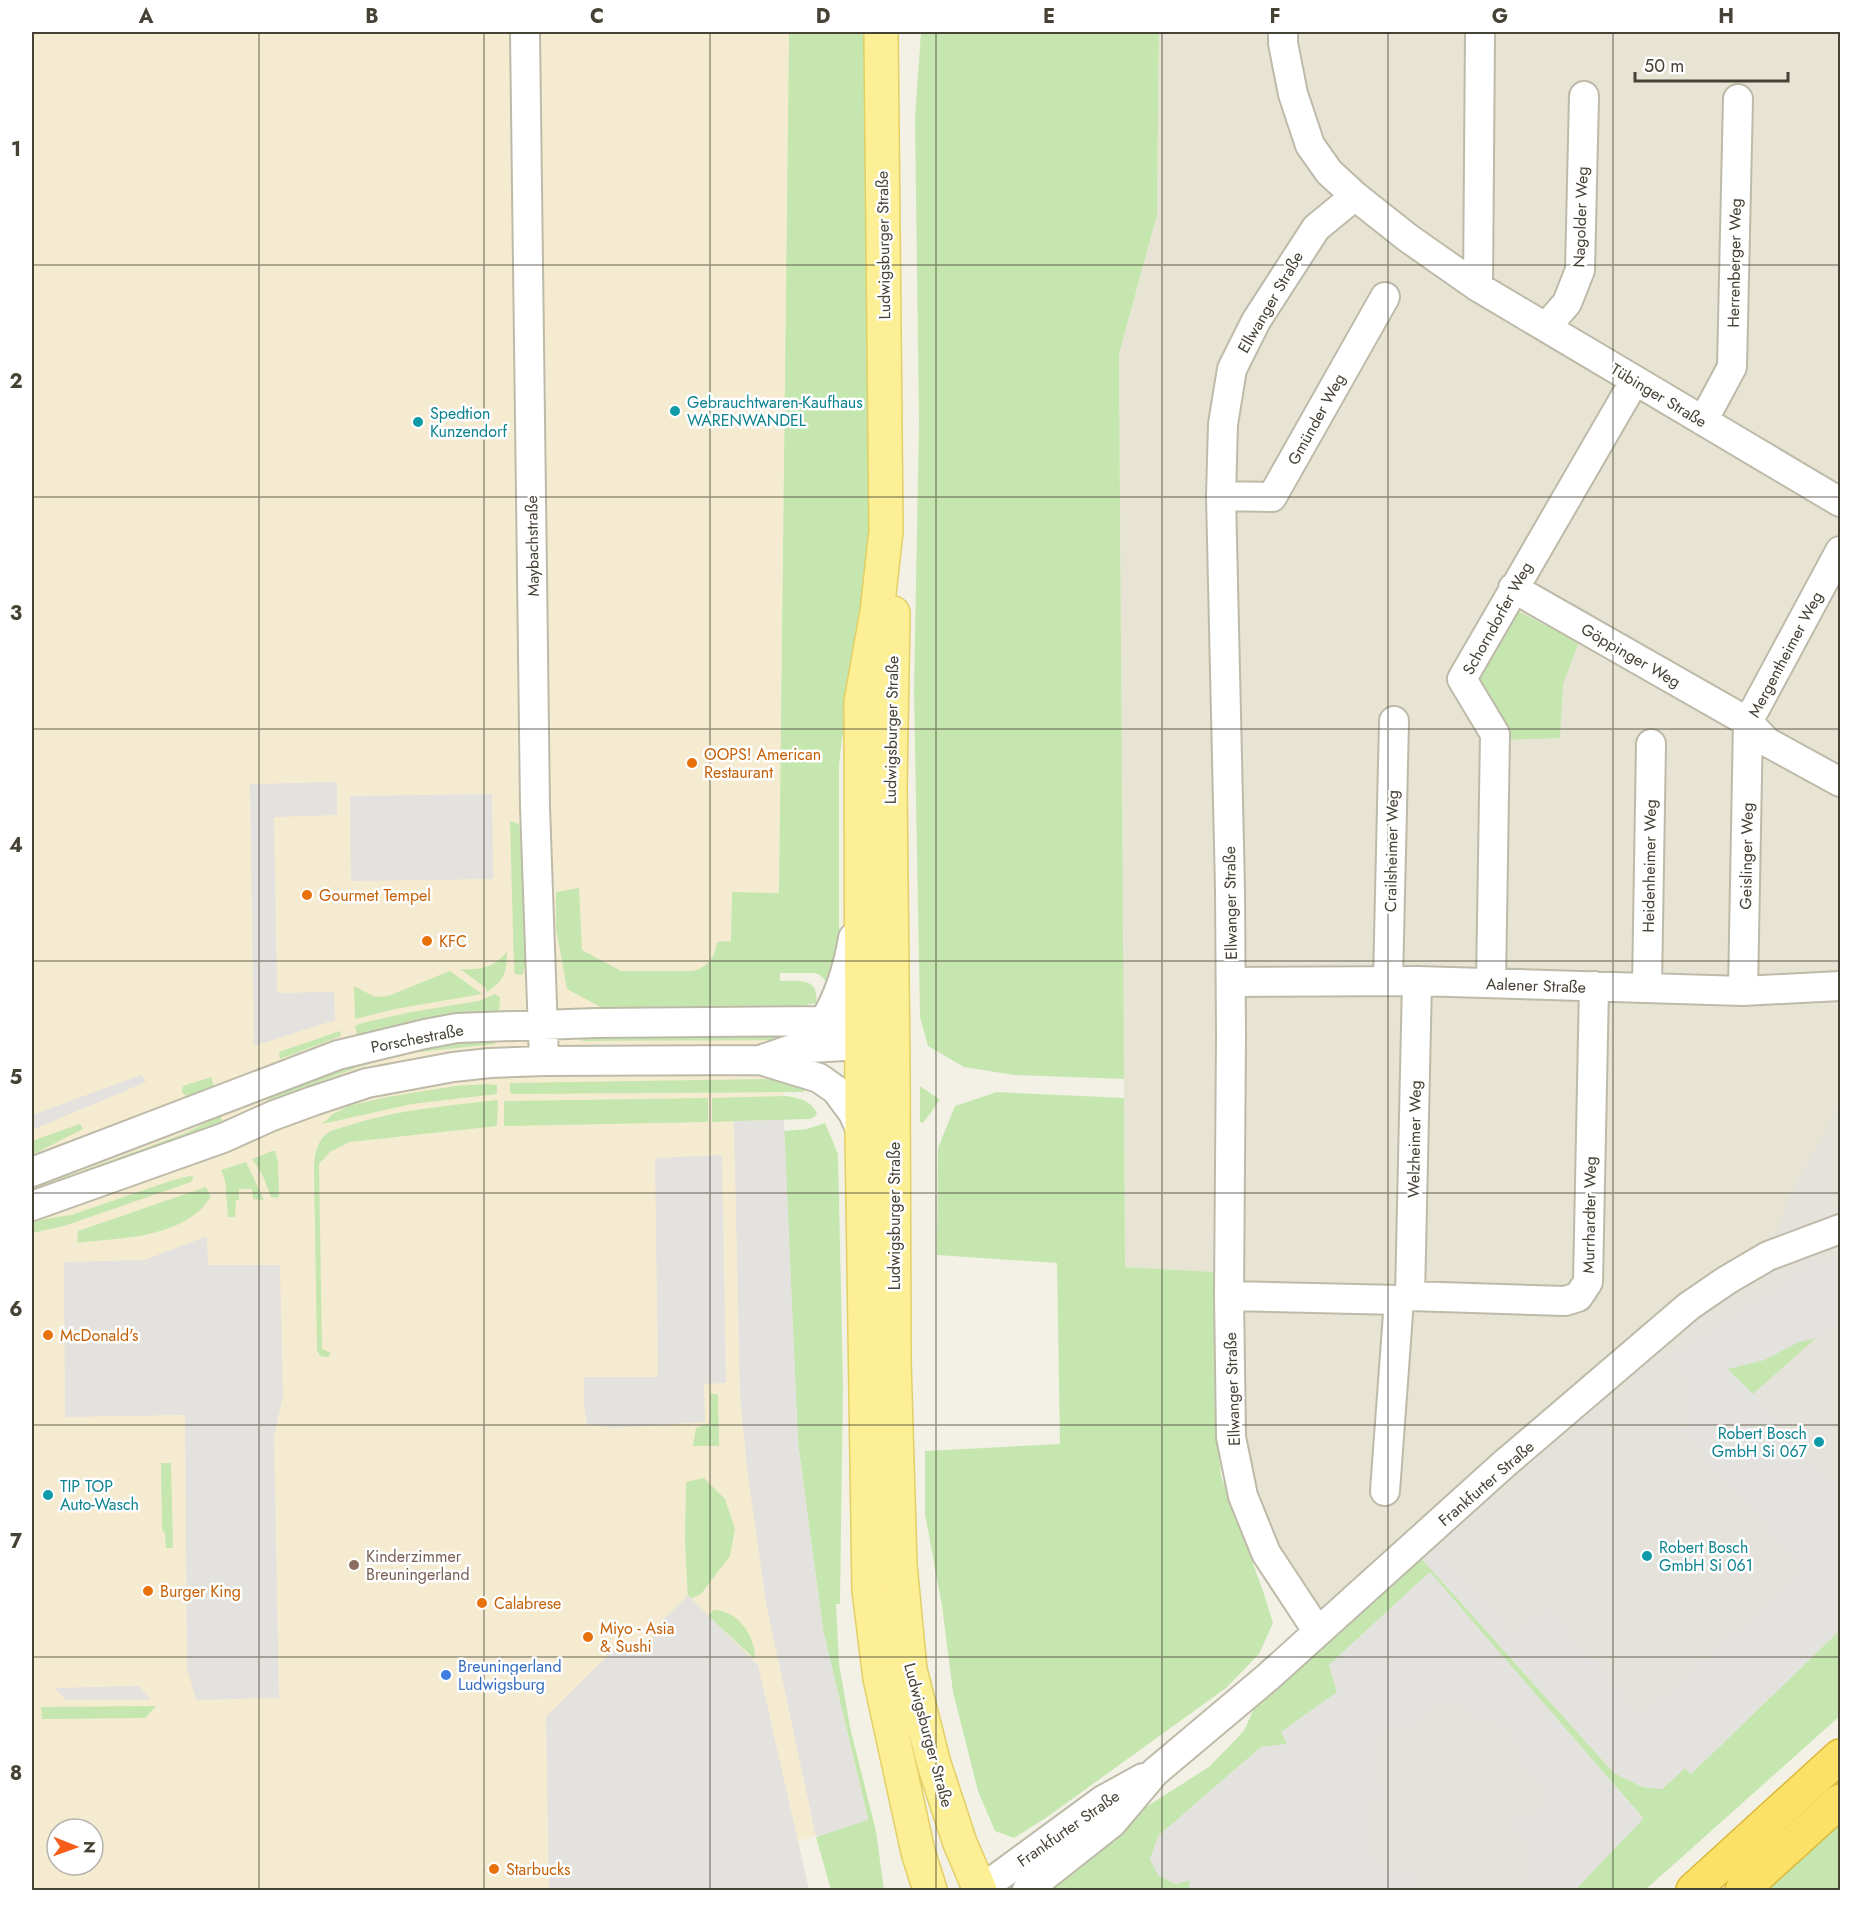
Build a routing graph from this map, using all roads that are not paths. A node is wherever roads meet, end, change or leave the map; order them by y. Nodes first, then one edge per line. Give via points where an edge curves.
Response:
1 (525, 32) edge
2 (880, 32) edge
3 (1283, 32) edge
4 (1480, 32) edge
5 (1584, 96) dead end
6 (1738, 99) dead end
7 (1355, 196) junction
8 (1478, 287) junction
9 (1385, 297) dead end
10 (1546, 327) junction
11 (1635, 380) junction
12 (1703, 421) junction
13 (1221, 496) junction
14 (1840, 502) edge
15 (886, 531) junction
16 (1840, 551) edge
17 (1513, 588) junction
18 (1394, 722) dead end
19 (1748, 722) junction
20 (1651, 744) dead end
21 (1840, 782) edge
22 (861, 895) junction
23 (1388, 981) junction
24 (1417, 981) junction
25 (1231, 982) junction
26 (1491, 983) junction
27 (1594, 986) junction
28 (1840, 986) edge
29 (1647, 987) junction
30 (1743, 991) junction
31 (824, 1021) junction
32 (543, 1025) junction
33 (893, 1033) junction
34 (861, 1034) junction
35 (760, 1060) junction
36 (544, 1061) junction
37 (862, 1133) junction
38 (32, 1172) edge
39 (32, 1206) edge
40 (1840, 1228) edge
41 (1228, 1296) junction
42 (1405, 1298) junction
43 (1385, 1491) dead end
44 (1318, 1632) junction
45 (892, 1736) junction
46 (1840, 1756) edge
47 (1155, 1772) junction
48 (1840, 1801) edge
49 (908, 1890) edge
50 (930, 1890) edge
51 (982, 1890) edge
52 (1027, 1890) edge
53 (1693, 1890) edge
54 (1742, 1890) edge

1 - 32 street, Maybachstraße via 535,807
2 - 15 main road, Ludwigsburger Straße
3 - 7 street, Tübinger Straße via 1293,94 1310,145 1329,172
4 - 8 street
5 - 10 street, Nagolder Weg via 1580,270 1567,303
6 - 12 street, Herrenberger Weg via 1732,367
7 - 8 street, Tübinger Straße
7 - 13 street, Ellwanger Straße via 1316,228 1256,321 1232,369 1223,424
8 - 10 street, Tübinger Straße
9 - 13 street, Gmünder Weg via 1272,496
10 - 11 street, Tübinger Straße
11 - 12 street, Tübinger Straße
11 - 17 street, Schorndorfer Weg
12 - 14 street, Tübinger Straße
13 - 25 street, Ellwanger Straße
15 - 22 main road, Ludwigsburger Straße via 861,702
15 - 33 main road, Ludwigsburger Straße via 892,567 893,617
16 - 19 street, Mergentheimer Weg
17 - 19 street, Göppinger Weg
17 - 26 street, Schorndorfer Weg via 1462,679 1495,734
18 - 23 street, Crailsheimer Weg
19 - 21 street, Mergentheimer Weg via 1767,742
19 - 30 street, Geislinger Weg
20 - 29 street, Heidenheimer Weg
22 - 31 street via 850,958 836,1002
22 - 34 main road, Ludwigsburger Straße
23 - 24 street, Aalener Straße
23 - 25 street, Aalener Straße
24 - 26 street, Aalener Straße
24 - 42 street, Welzheimer Weg
25 - 41 street, Ellwanger Straße
26 - 27 street, Aalener Straße
27 - 29 street, Aalener Straße
27 - 42 street, Murrhardter Weg via 1588,1282 1578,1298 1565,1301
28 - 30 street, Aalener Straße
29 - 30 street, Aalener Straße
31 - 32 street, Porschestraße
31 - 34 street, Porschestraße
32 - 36 street, Maybachstraße
32 - 38 street, Porschestraße via 457,1028 353,1050
33 - 34 street, Porschestraße
33 - 51 main road, Ludwigsburger Straße via 894,1398 904,1614 910,1670 934,1764 960,1843
34 - 35 street, Porschestraße
34 - 37 main road, Ludwigsburger Straße
35 - 36 street, Porschestraße
35 - 37 street, Porschestraße via 819,1078 836,1090
36 - 39 street, Porschestraße via 453,1067 367,1083
37 - 45 main road, Ludwigsburger Straße via 869,1590
40 - 44 street, Frankfurter Straße via 1768,1256 1689,1306 1503,1465
41 - 42 street, Murrhardter Weg
41 - 44 street, Ellwanger Straße via 1231,1437 1243,1496 1266,1553
42 - 43 street
44 - 47 street, Frankfurter Straße
45 - 49 main road via 882,1780
45 - 50 main road, Ludwigsburger Straße
46 - 53 highway
47 - 51 street, Frankfurter Straße via 1103,1800
47 - 52 street, Frankfurter Straße via 1112,1823
48 - 54 highway

